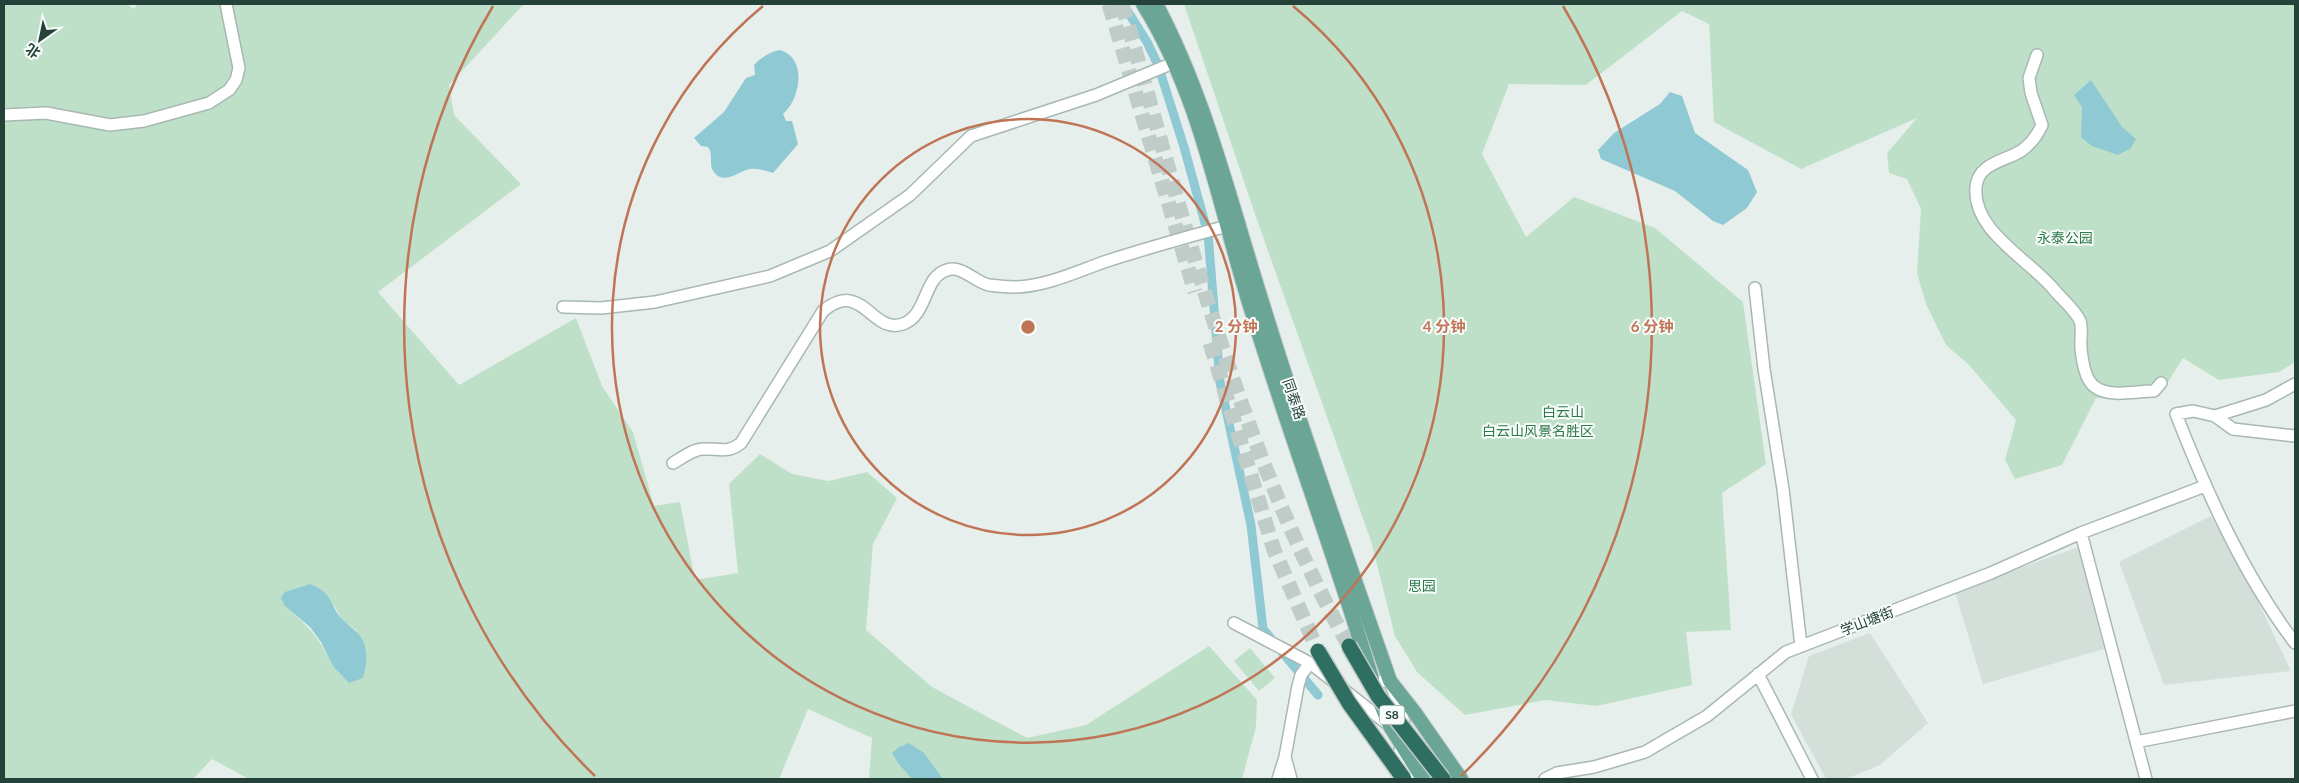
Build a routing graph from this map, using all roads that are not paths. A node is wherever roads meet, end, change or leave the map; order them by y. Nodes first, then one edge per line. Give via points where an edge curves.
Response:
1 (226, 4) edge
2 (1143, 4) edge
3 (1156, 4) edge
4 (2037, 54) dead end
5 (1173, 63) junction
6 (4, 115) edge
7 (1228, 226) junction
8 (1756, 288) dead end
9 (563, 308) dead end
10 (2161, 382) dead end
11 (2295, 384) edge
12 (2215, 416) junction
13 (2295, 436) edge
14 (673, 463) dead end
15 (2204, 486) junction
16 (2081, 533) junction
17 (1234, 623) dead end
18 (2295, 643) edge
19 (1348, 646) tunnel mouth
20 (1801, 646) junction
21 (1314, 657) junction
22 (1758, 674) junction
23 (1390, 681) junction
24 (1376, 689) junction
25 (2295, 711) edge
26 (1415, 712) junction
27 (1390, 726) junction
28 (2136, 742) junction
29 (1285, 757) junction
30 (1278, 779) edge
31 (1291, 779) edge
32 (1404, 779) edge
33 (1412, 779) edge
34 (1423, 779) edge
35 (1443, 779) edge
36 (1462, 779) edge
37 (1545, 779) edge
38 (1812, 779) edge
39 (2146, 779) edge

1 - 6 street via 239,68 229,90 209,103 144,121 110,124 46,113
2 - 5 main road, 同泰路
3 - 23 main road, 同泰路 via 1180,52 1202,108 1262,303
4 - 10 street via 2029,78 2042,125 2036,138 2020,152 2002,158 1982,171 1976,187 1981,217 1989,229 2045,277 2081,322 2081,349 2087,377 2093,386 2106,392 2154,391
5 - 7 main road, 同泰路
5 - 9 street via 1096,95 971,136 910,195 830,251 770,276 655,302
7 - 14 street via 1152,246 1058,278 1016,287 988,284 966,272 949,269 935,276 918,311 906,323 898,325 888,325 846,299 833,303 823,311 741,442 726,451 701,448
7 - 24 main road, 同泰路 via 1281,404
8 - 20 street
11 - 12 street via 2266,400
12 - 13 street via 2233,429
12 - 15 street via 2193,411 2176,414
15 - 16 street, 学山塘街
15 - 18 street via 2253,578
16 - 20 street, 学山塘街
16 - 28 street
17 - 21 street via 1290,653
19 - 24 highway, S8, bridge
20 - 22 street, 学山塘街 via 1786,652
21 - 27 street
21 - 29 street via 1299,680
21 - 32 highway, S8, bridge
22 - 37 street, 学山塘街 via 1707,716 1645,752 1594,767 1557,773
22 - 38 street
23 - 24 street
23 - 26 main road, 同泰路
23 - 35 street via 1411,736
24 - 27 main road, 同泰路
24 - 35 highway, S8, bridge
25 - 28 street
26 - 27 main road via 1402,713
26 - 36 main road, 同泰路
27 - 33 street
27 - 34 main road, 同泰路
28 - 39 street
29 - 30 street
29 - 31 street

